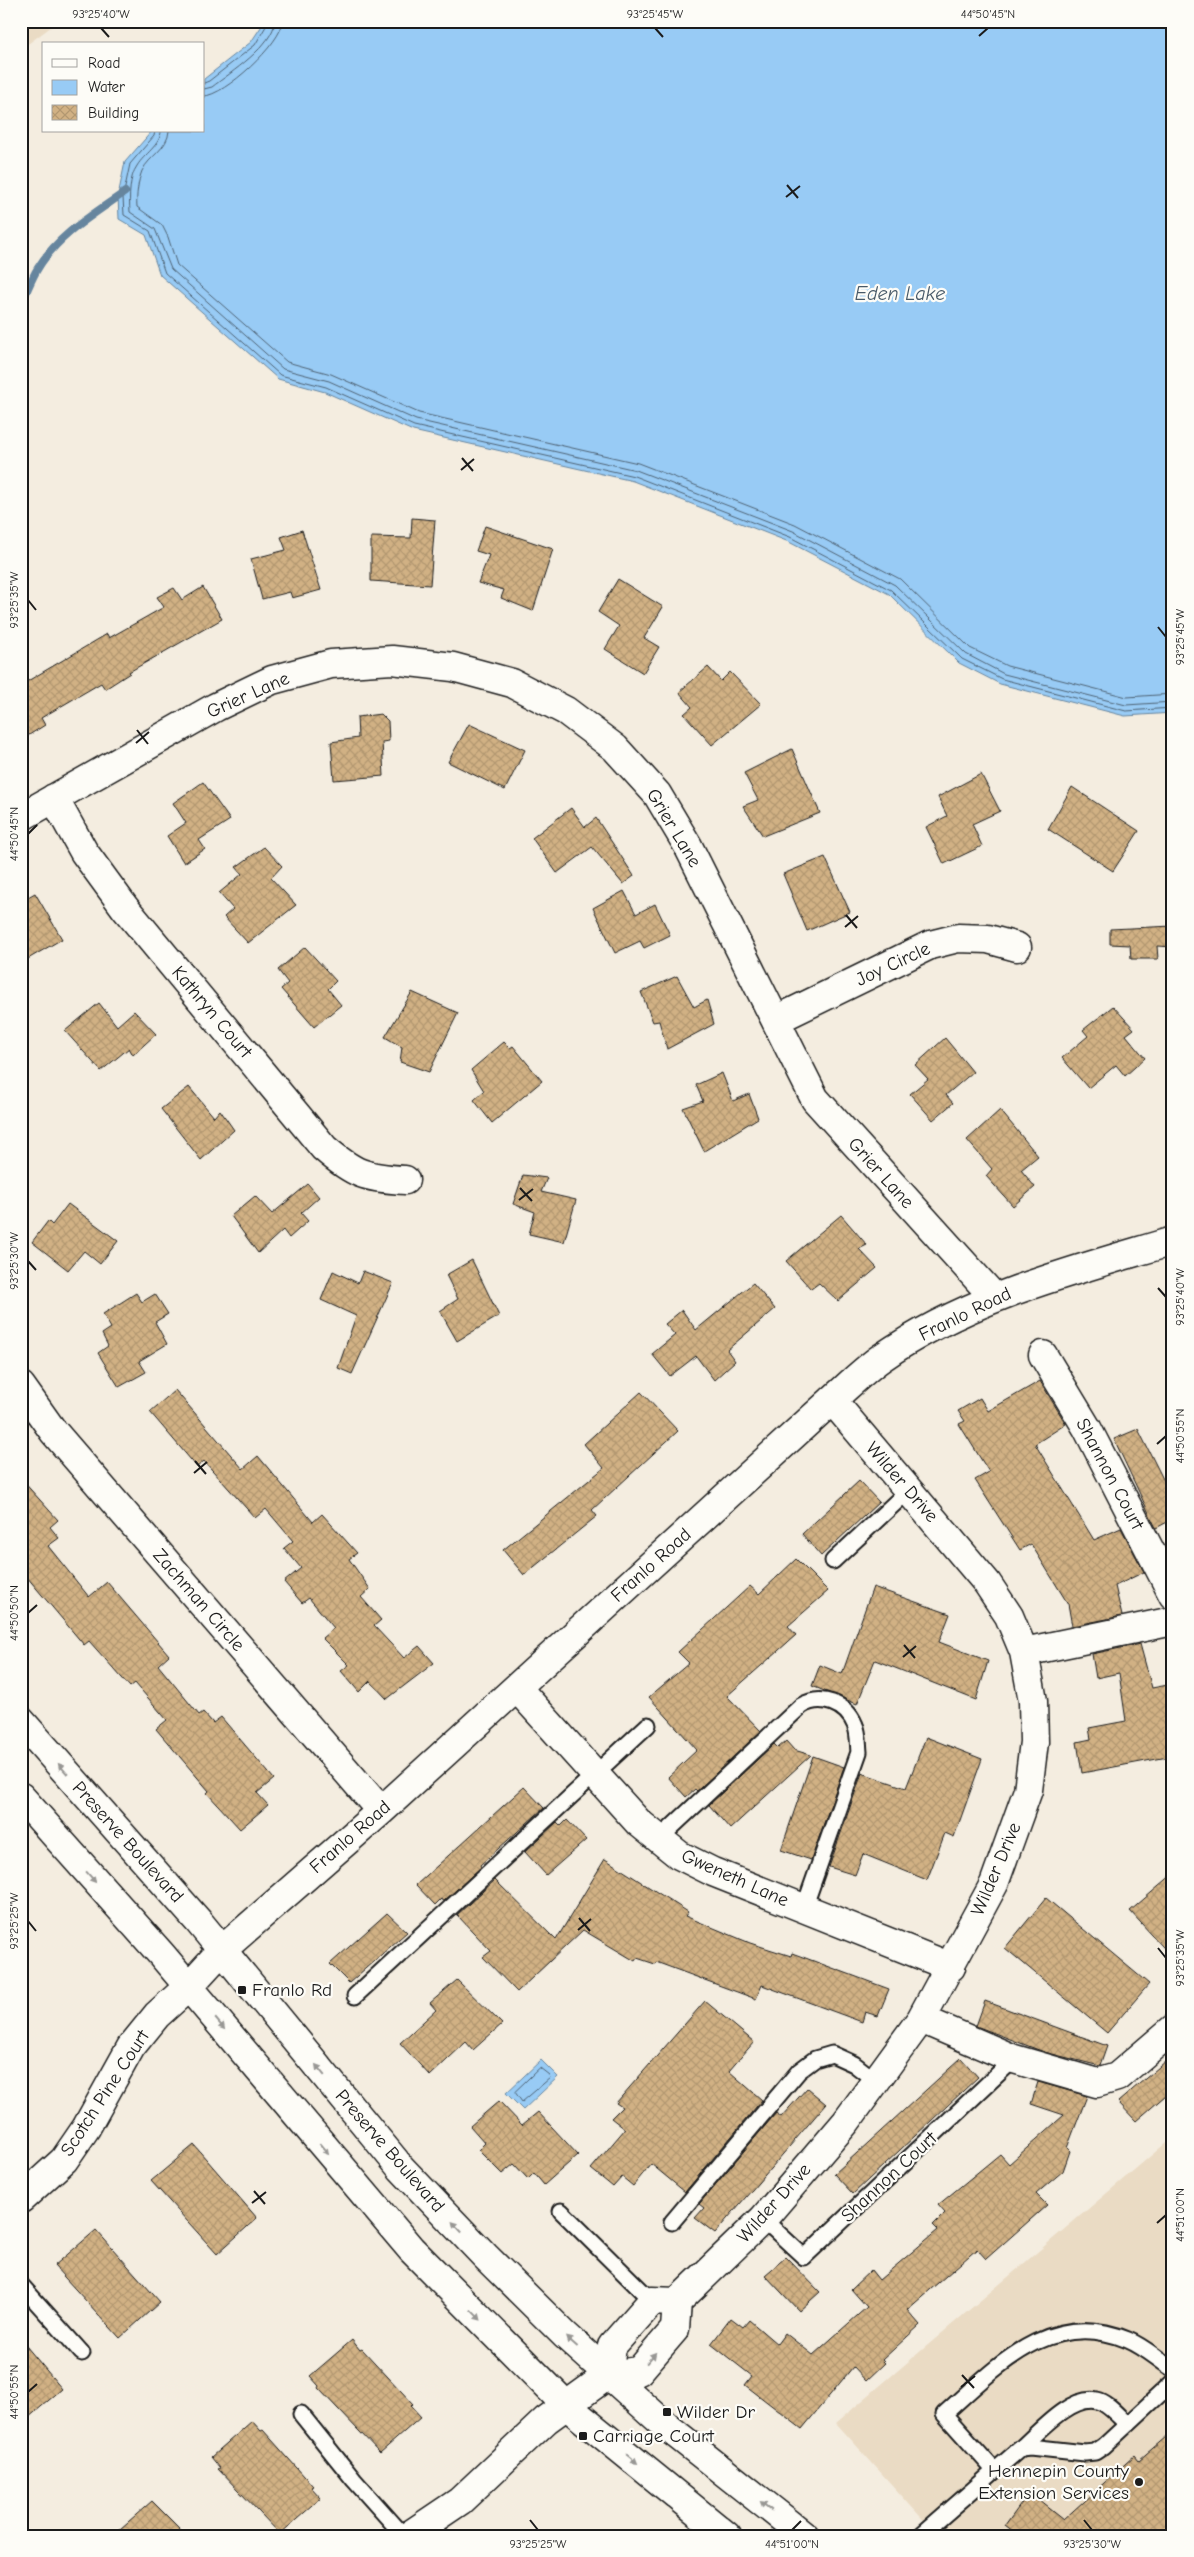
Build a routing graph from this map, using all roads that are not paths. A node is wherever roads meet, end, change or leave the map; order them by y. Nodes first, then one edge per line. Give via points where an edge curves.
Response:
1 (54, 798) junction
2 (21, 817) edge
3 (1017, 947) dead end
4 (776, 1020) junction
5 (405, 1180) dead end
6 (1173, 1240) edge
7 (994, 1297) junction
8 (1043, 1355) dead end
9 (21, 1386) edge
10 (832, 1400) junction
11 (909, 1490) junction
12 (833, 1561) dead end
13 (1173, 1595) edge
14 (1173, 1621) edge
15 (1024, 1652) junction
16 (517, 1688) junction
17 (21, 1721) edge
18 (648, 1725) dead end
19 (596, 1775) junction
20 (21, 1797) edge
21 (381, 1811) junction
22 (660, 1839) junction
23 (804, 1908) junction
24 (222, 1950) junction
25 (951, 1967) junction
26 (188, 1987) junction
27 (355, 1996) dead end
28 (921, 2019) junction
29 (1173, 2029) edge
30 (1014, 2059) junction
31 (876, 2081) junction
32 (21, 2200) edge
33 (561, 2212) dead end
34 (763, 2219) junction
35 (672, 2222) dead end
36 (21, 2285) edge
37 (665, 2301) junction
38 (82, 2353) dead end
39 (1173, 2369) edge
40 (608, 2375) junction
41 (1173, 2382) edge
42 (567, 2406) junction
43 (301, 2414) dead end
44 (1127, 2424) junction
45 (1021, 2448) junction
46 (994, 2470) junction
47 (420, 2532) edge
48 (727, 2536) edge
49 (805, 2536) edge
50 (920, 2536) edge

1 - 2 street, Grier Lane
1 - 4 street, Grier Lane via 216,707 272,680 331,664 392,660 453,667 512,684 566,711 616,748 657,794 688,846
1 - 5 street, Kathryn Court via 84,852 125,908 324,1148 346,1167 364,1175
3 - 4 street, Joy Circle via 988,939 958,938 930,945
4 - 7 street, Grier Lane via 816,1099
6 - 7 street, Franlo Road
7 - 10 street, Franlo Road via 937,1324 881,1358
8 - 13 street, Shannon Court via 1087,1428
9 - 21 street, Zachman Circle via 52,1430
10 - 11 street, Wilder Drive
10 - 16 street, Franlo Road
11 - 12 lane
11 - 15 street, Wilder Drive via 987,1583 1009,1616
14 - 15 street
15 - 25 street, Wilder Drive via 1033,1701 1034,1742 1028,1790 994,1884
16 - 19 street, Gweneth Lane
16 - 21 street, Franlo Road
24 -> 17 street, Preserve Boulevard
18 - 19 lane
19 - 22 street, Gweneth Lane via 638,1822
19 - 27 lane
20 -> 26 street
21 - 24 street, Franlo Road
22 - 23 street, Gweneth Lane via 679,1855 713,1872
22 - 23 lane via 801,1706 811,1700 838,1705 856,1727 859,1752
23 - 25 street, Gweneth Lane
24 - 26 street, Franlo Road
40 -> 24 street, Preserve Boulevard via 498,2270 401,2168
25 - 28 street, Wilder Drive
26 - 32 street, Scotch Pine Court via 156,2015 130,2047 86,2128 64,2160
26 -> 42 street via 411,2250
28 - 30 street
28 - 31 street, Wilder Drive
29 - 30 street via 1117,2077 1096,2083
30 - 34 lane, Shannon Court via 804,2257
31 - 34 street, Wilder Drive via 846,2122
31 - 35 lane via 854,2064 832,2054 815,2059 799,2071
33 - 37 lane
34 - 37 street, Wilder Drive
36 - 38 lane
37 - 40 street, Wilder Drive via 612,2346
40 -> 37 street via 639,2371 675,2329
39 - 46 lane via 1147,2349 1101,2332 1068,2331 1028,2344 944,2414
40 - 42 street
49 -> 40 street, Preserve Boulevard via 666,2426
41 - 44 lane
42 - 47 street via 546,2420 460,2501
42 -> 48 street
43 - 47 lane via 354,2480
44 - 45 lane via 1095,2452
44 - 45 lane via 1098,2401 1088,2400 1061,2412
45 - 46 lane
46 - 50 lane

